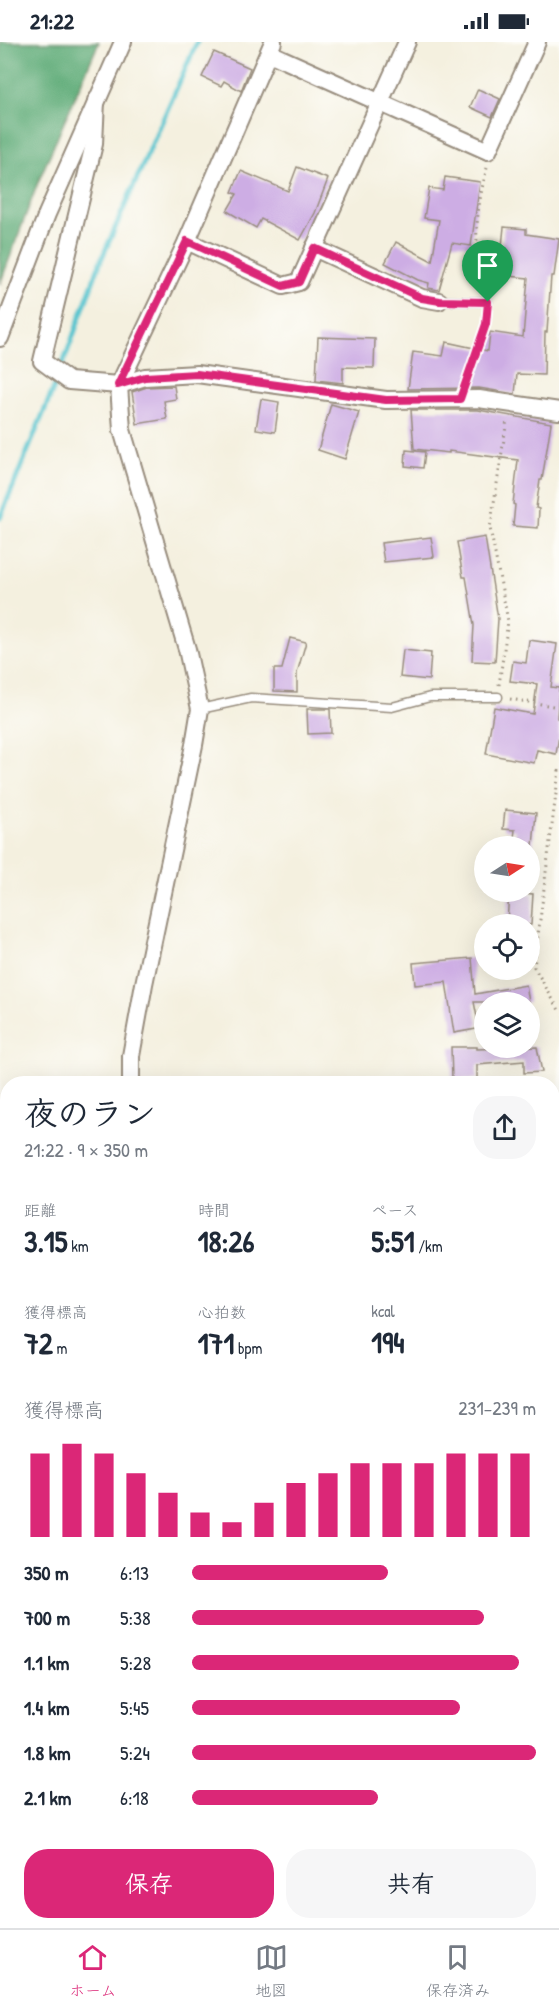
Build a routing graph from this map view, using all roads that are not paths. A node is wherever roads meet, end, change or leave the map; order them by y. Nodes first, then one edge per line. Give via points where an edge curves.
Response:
1 (123, 42) edge
2 (407, 42) edge
3 (537, 42) edge
4 (271, 47) edge
5 (96, 101) junction
6 (381, 103) junction
7 (187, 241) junction
8 (314, 248) junction
9 (440, 301) joint
10 (488, 302) road end
11 (0, 338) edge
12 (118, 385) junction
13 (559, 411) edge
14 (498, 697) road end
15 (200, 709) junction
16 (131, 1076) edge

1 - 5 street
2 - 6 street
3 - 6 street via 488,151
4 - 6 street
4 - 7 street
5 - 11 street
5 - 12 street via 94,144 42,361 69,381
6 - 8 street
7 - 8 street via 283,286 299,282
7 - 12 street
8 - 9 street via 422,298
9 - 10 lane
12 - 13 street via 145,377 197,374 386,400 479,399
12 - 15 street via 122,430 187,649
14 - 15 lane via 430,697 392,707 251,698
15 - 16 street via 144,984

